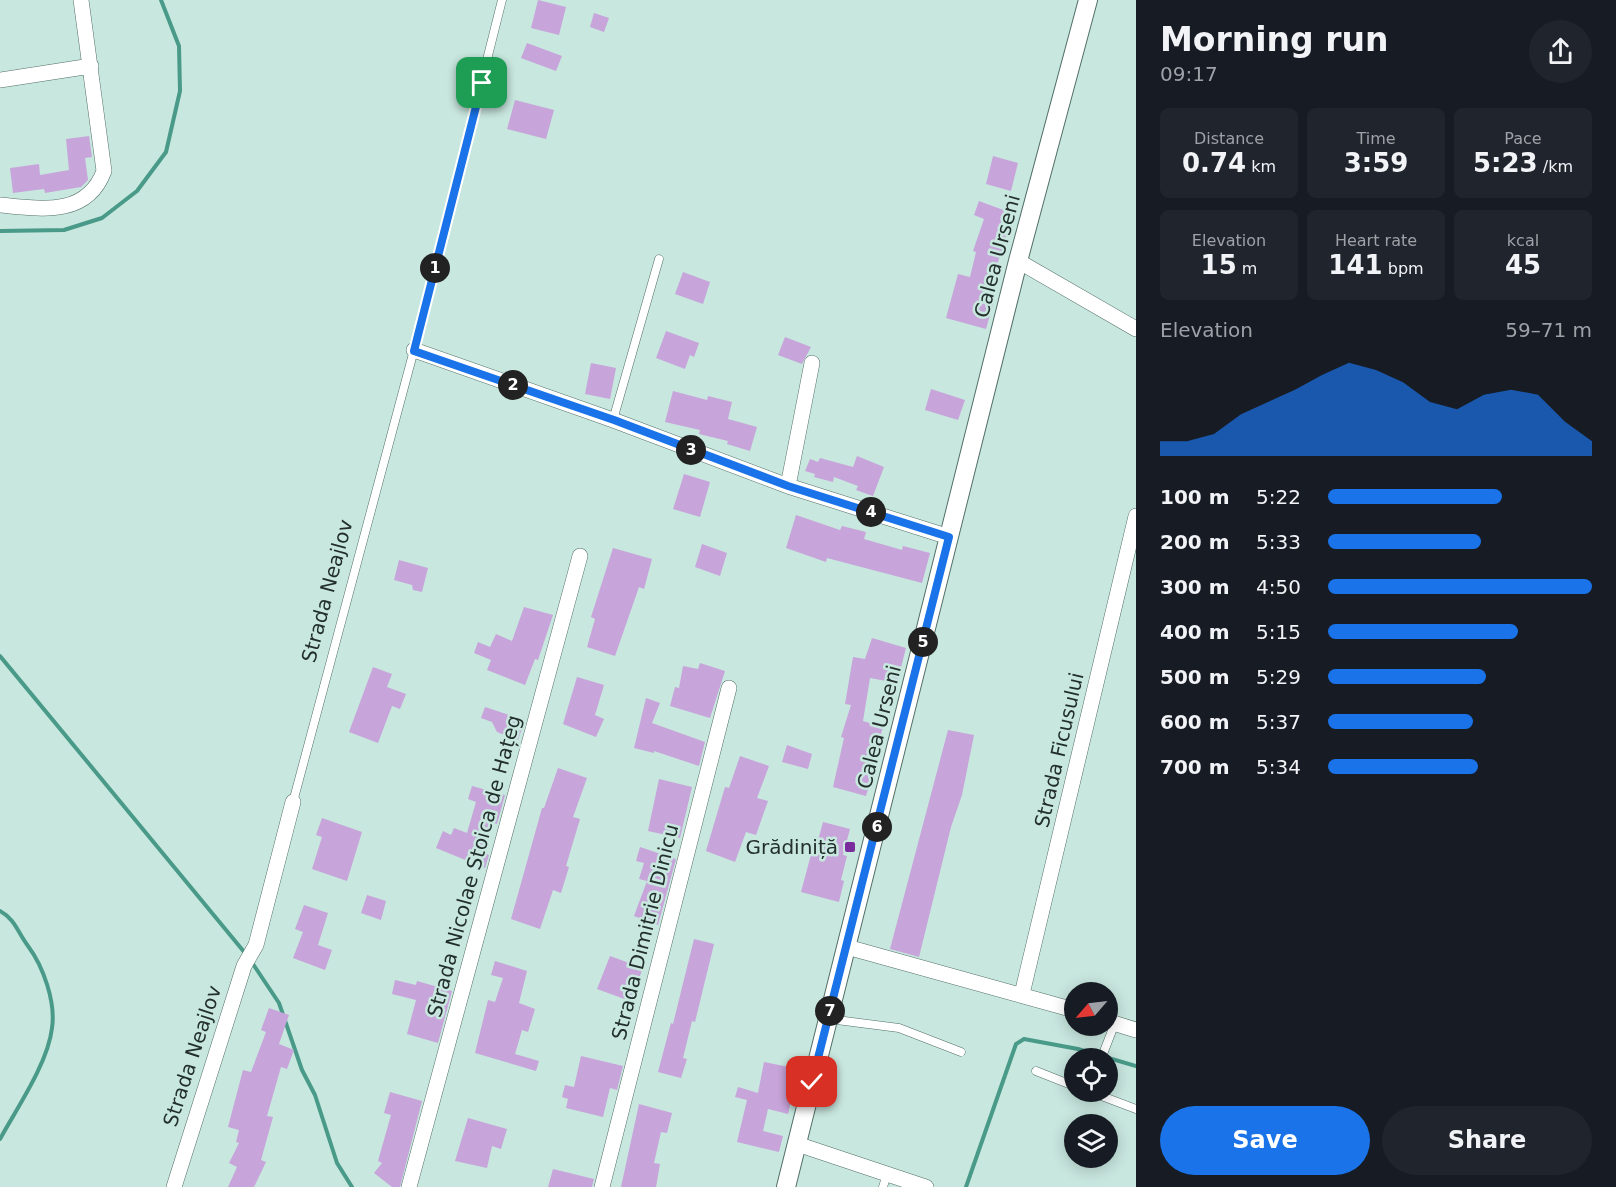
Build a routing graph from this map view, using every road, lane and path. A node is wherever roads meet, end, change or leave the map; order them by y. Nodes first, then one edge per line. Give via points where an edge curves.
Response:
1 (81, 0) edge
2 (502, 0) edge
3 (1088, 0) edge
4 (91, 66) junction
5 (0, 80) edge
6 (0, 205) edge
7 (659, 259) dead end
8 (1018, 261) junction
9 (1136, 329) edge
10 (414, 351) junction
11 (812, 363) dead end
12 (614, 420) junction
13 (788, 486) junction
14 (1136, 516) edge
15 (949, 537) junction
16 (580, 556) dead end
17 (729, 688) dead end
18 (293, 802) joint
19 (846, 947) junction
20 (1022, 994) junction
21 (1064, 1007) edge
22 (828, 1019) junction
23 (1118, 1024) edge
24 (1136, 1030) edge
25 (961, 1052) dead end
26 (1036, 1071) dead end
27 (1064, 1082) edge
28 (1117, 1102) edge
29 (1136, 1109) edge
30 (797, 1144) junction
31 (885, 1181) edge
32 (174, 1187) edge
33 (409, 1187) edge
34 (602, 1187) edge
35 (786, 1187) edge
36 (926, 1187) edge

1 - 4 street
2 - 10 lane, Strada Neajlov
3 - 8 street, Calea Urseni
4 - 5 street
4 - 6 street via 105,171 99,186 87,198 68,206
7 - 12 lane
8 - 9 street
8 - 15 street, Calea Urseni
10 - 12 street
10 - 18 lane, Strada Neajlov
11 - 13 street
12 - 13 street
13 - 15 street
14 - 20 street, Strada Ficusului
15 - 19 street, Calea Urseni
16 - 33 street, Strada Nicolae Stoica de Hațeg
17 - 34 street, Strada Dimitrie Dinicu
18 - 32 street, Strada Neajlov via 255,945 244,966
19 - 20 street
19 - 22 street, Calea Urseni
20 - 21 street
22 - 25 lane via 899,1028
22 - 30 street, Calea Urseni
23 - 24 street
26 - 27 lane
28 - 29 lane
30 - 31 street
30 - 35 street, Calea Urseni
31 - 36 street

